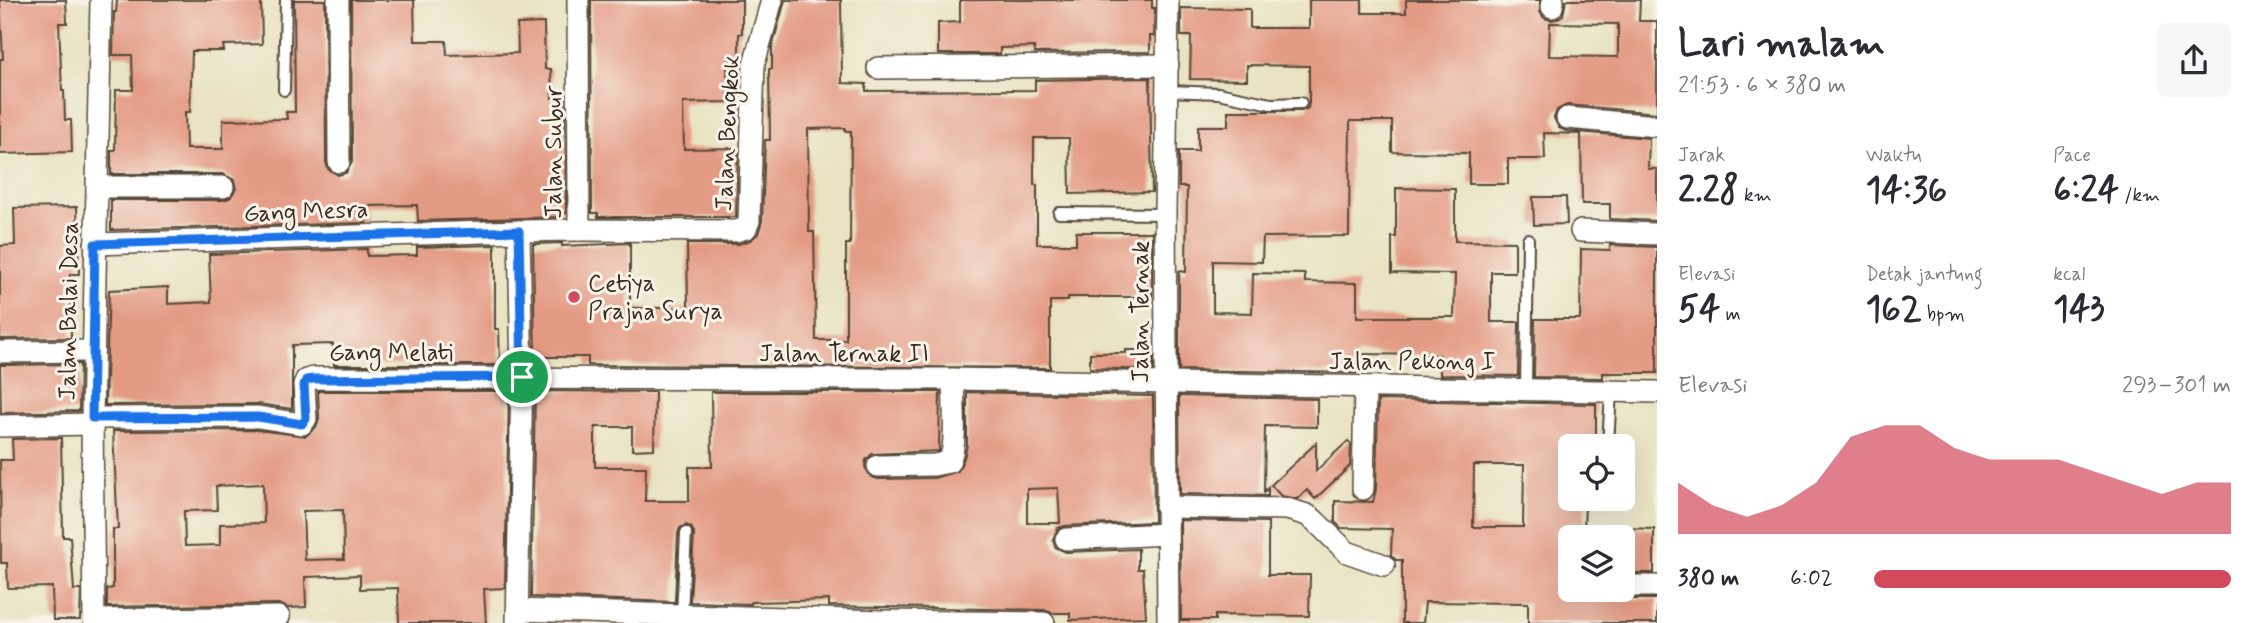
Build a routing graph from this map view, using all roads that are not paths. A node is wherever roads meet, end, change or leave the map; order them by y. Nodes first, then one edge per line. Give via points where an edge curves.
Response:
1 (101, 0) edge
2 (286, 0) edge
3 (338, 0) edge
4 (578, 0) edge
5 (772, 0) edge
6 (1168, 0) edge
7 (1168, 65) junction
8 (878, 68) dead end
9 (284, 90) dead end
10 (1168, 91) junction
11 (1301, 103) dead end
12 (1567, 118) dead end
13 (1657, 126) edge
14 (339, 162) dead end
15 (97, 187) junction
16 (223, 187) dead end
17 (1059, 213) dead end
18 (1165, 214) junction
19 (579, 230) junction
20 (519, 231) junction
21 (1581, 231) dead end
22 (1657, 234) edge
23 (1528, 239) dead end
24 (95, 244) junction
25 (93, 351) junction
26 (0, 352) edge
27 (522, 377) junction
28 (953, 379) junction
29 (1167, 384) junction
30 (1365, 387) junction
31 (1526, 388) junction
32 (1611, 391) junction
33 (1657, 392) edge
34 (92, 421) junction
35 (0, 426) edge
36 (1609, 434) edge
37 (878, 466) dead end
38 (1363, 489) dead end
39 (1166, 508) junction
40 (686, 533) dead end
41 (1167, 534) junction
42 (1066, 539) dead end
43 (1384, 565) dead end
44 (1635, 586) edge
45 (1657, 586) edge
46 (682, 614) junction
47 (517, 616) edge
48 (279, 617) dead end
49 (94, 621) edge
50 (1044, 623) edge
51 (1168, 623) edge

1 - 15 street, Jalan Balai Desa
2 - 9 lane
3 - 14 street
4 - 19 street, Jalan Subur
5 - 19 street, Jalan Bengkok via 754,64 746,228
6 - 7 street, Jalan Ternak
7 - 8 street
7 - 10 street, Jalan Ternak
10 - 11 lane via 1218,93 1271,104
10 - 18 street, Jalan Ternak
12 - 13 street
15 - 16 street
15 - 24 street, Jalan Balai Desa
17 - 18 lane
18 - 29 street, Jalan Ternak
19 - 20 street, Jalan Subur
20 - 24 street, Gang Mesra
20 - 27 street, Jalan Subur
21 - 22 street
23 - 31 lane
24 - 25 street, Jalan Balai Desa
25 - 26 street
25 - 34 street, Jalan Balai Desa
27 - 28 street, Jalan Ternak II
27 - 34 street, Gang Melati via 306,380 306,419 302,424 258,417
27 - 47 street, Jalan Subur
28 - 29 street, Jalan Ternak II
28 - 37 street via 949,461
29 - 30 street, Jalan Pekong I
29 - 39 street, Jalan Ternak
30 - 31 street, Jalan Pekong I
30 - 38 street
31 - 32 street, Jalan Pekong I
32 - 33 street, Jalan Pekong I
32 - 36 lane
34 - 35 street
34 - 49 street, Jalan Balai Desa
39 - 41 street, Jalan Ternak
39 - 43 street via 1287,509 1307,515 1348,552
40 - 46 lane
41 - 42 street
41 - 51 street, Jalan Ternak
44 - 45 street
46 - 47 street
46 - 50 street
48 - 49 street

